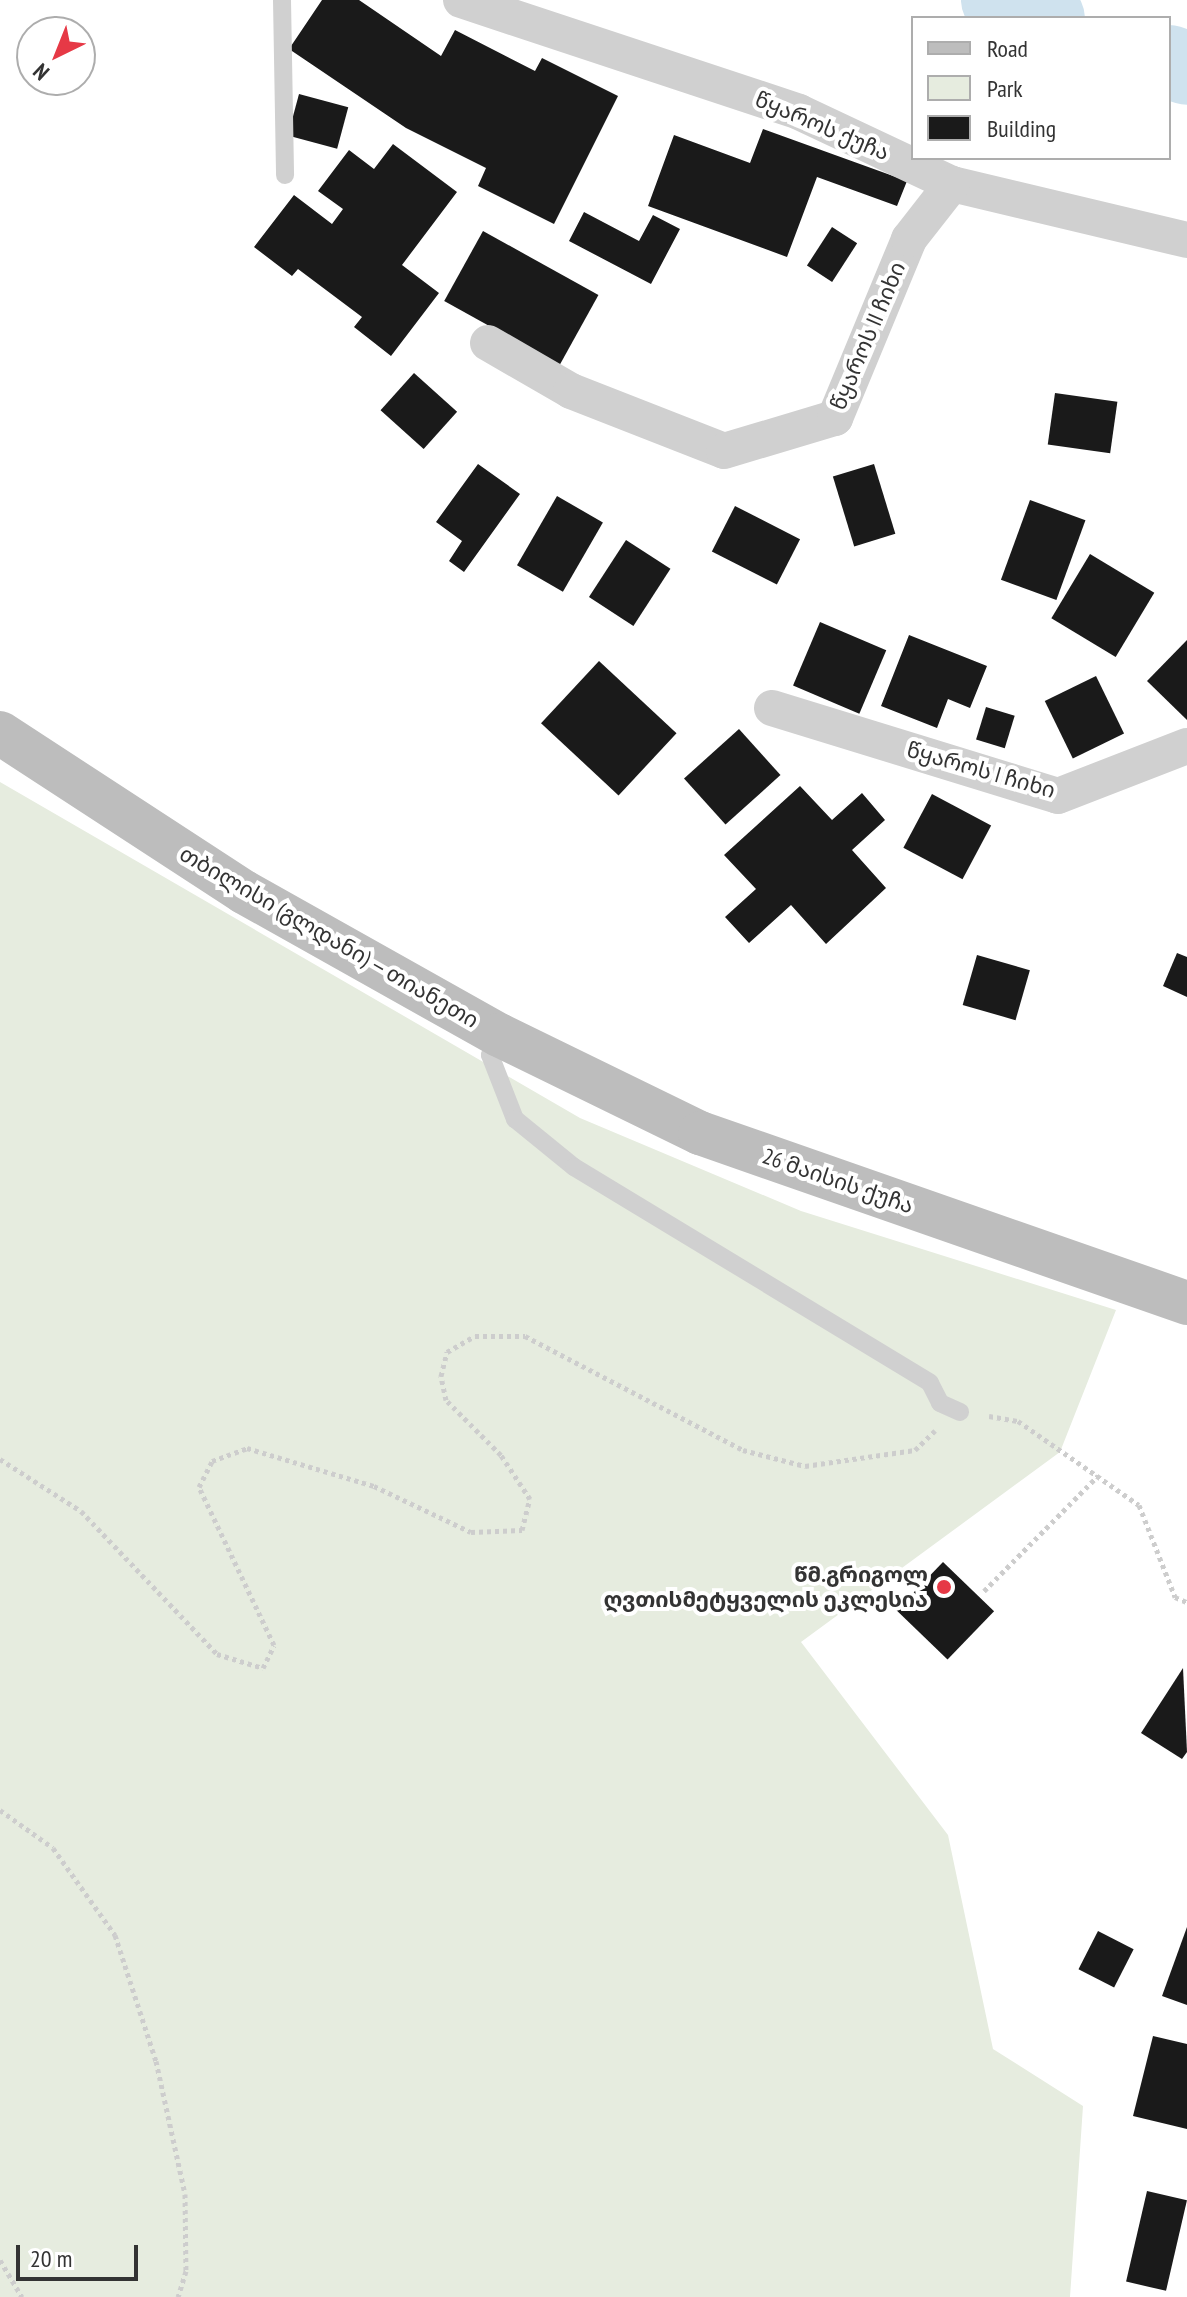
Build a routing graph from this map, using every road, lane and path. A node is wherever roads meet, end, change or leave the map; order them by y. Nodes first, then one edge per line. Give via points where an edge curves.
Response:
1 (282, 0) edge
2 (461, 0) edge
3 (285, 175) dead end
4 (952, 184) junction
5 (1187, 240) edge
6 (488, 343) dead end
7 (772, 708) dead end
8 (0, 733) edge
9 (1187, 746) edge
10 (499, 1035) junction
11 (1187, 1303) edge
12 (940, 1403) junction
13 (960, 1412) joint
14 (0, 1459) edge
15 (1098, 1476) junction
16 (984, 1591) dead end
17 (1187, 1602) edge
18 (0, 1810) edge
19 (0, 2260) edge
20 (22, 2297) edge
21 (178, 2297) edge

1 - 3 lane
2 - 4 street, წყაროს ქუჩა via 799,112
4 - 5 street, წყაროს ქუჩა
4 - 6 street, წყაროს II ჩიხი via 909,239 835,418 724,451 571,391
7 - 9 street, წყაროს I ჩიხი via 1058,796
8 - 10 main road, თბილისი (გლდანი) — თიანეთი via 244,892
10 - 11 main road, 26 მაისის ქუჩა via 700,1133
10 - 12 lane via 490,1055 515,1119 574,1167 930,1383
12 - 13 lane
12 - 14 path via 938,1429 915,1450 805,1466 743,1450 525,1336 475,1336 447,1352 441,1376 446,1400 501,1455 530,1499 522,1530 471,1532 374,1486 247,1448 212,1461 199,1487 274,1645 263,1668 217,1654 81,1511
13 - 15 path via 1018,1421
15 - 16 path
15 - 17 path via 1139,1505 1175,1597
18 - 21 path via 53,1848 115,1935 156,2061 185,2194 186,2271
19 - 20 path

